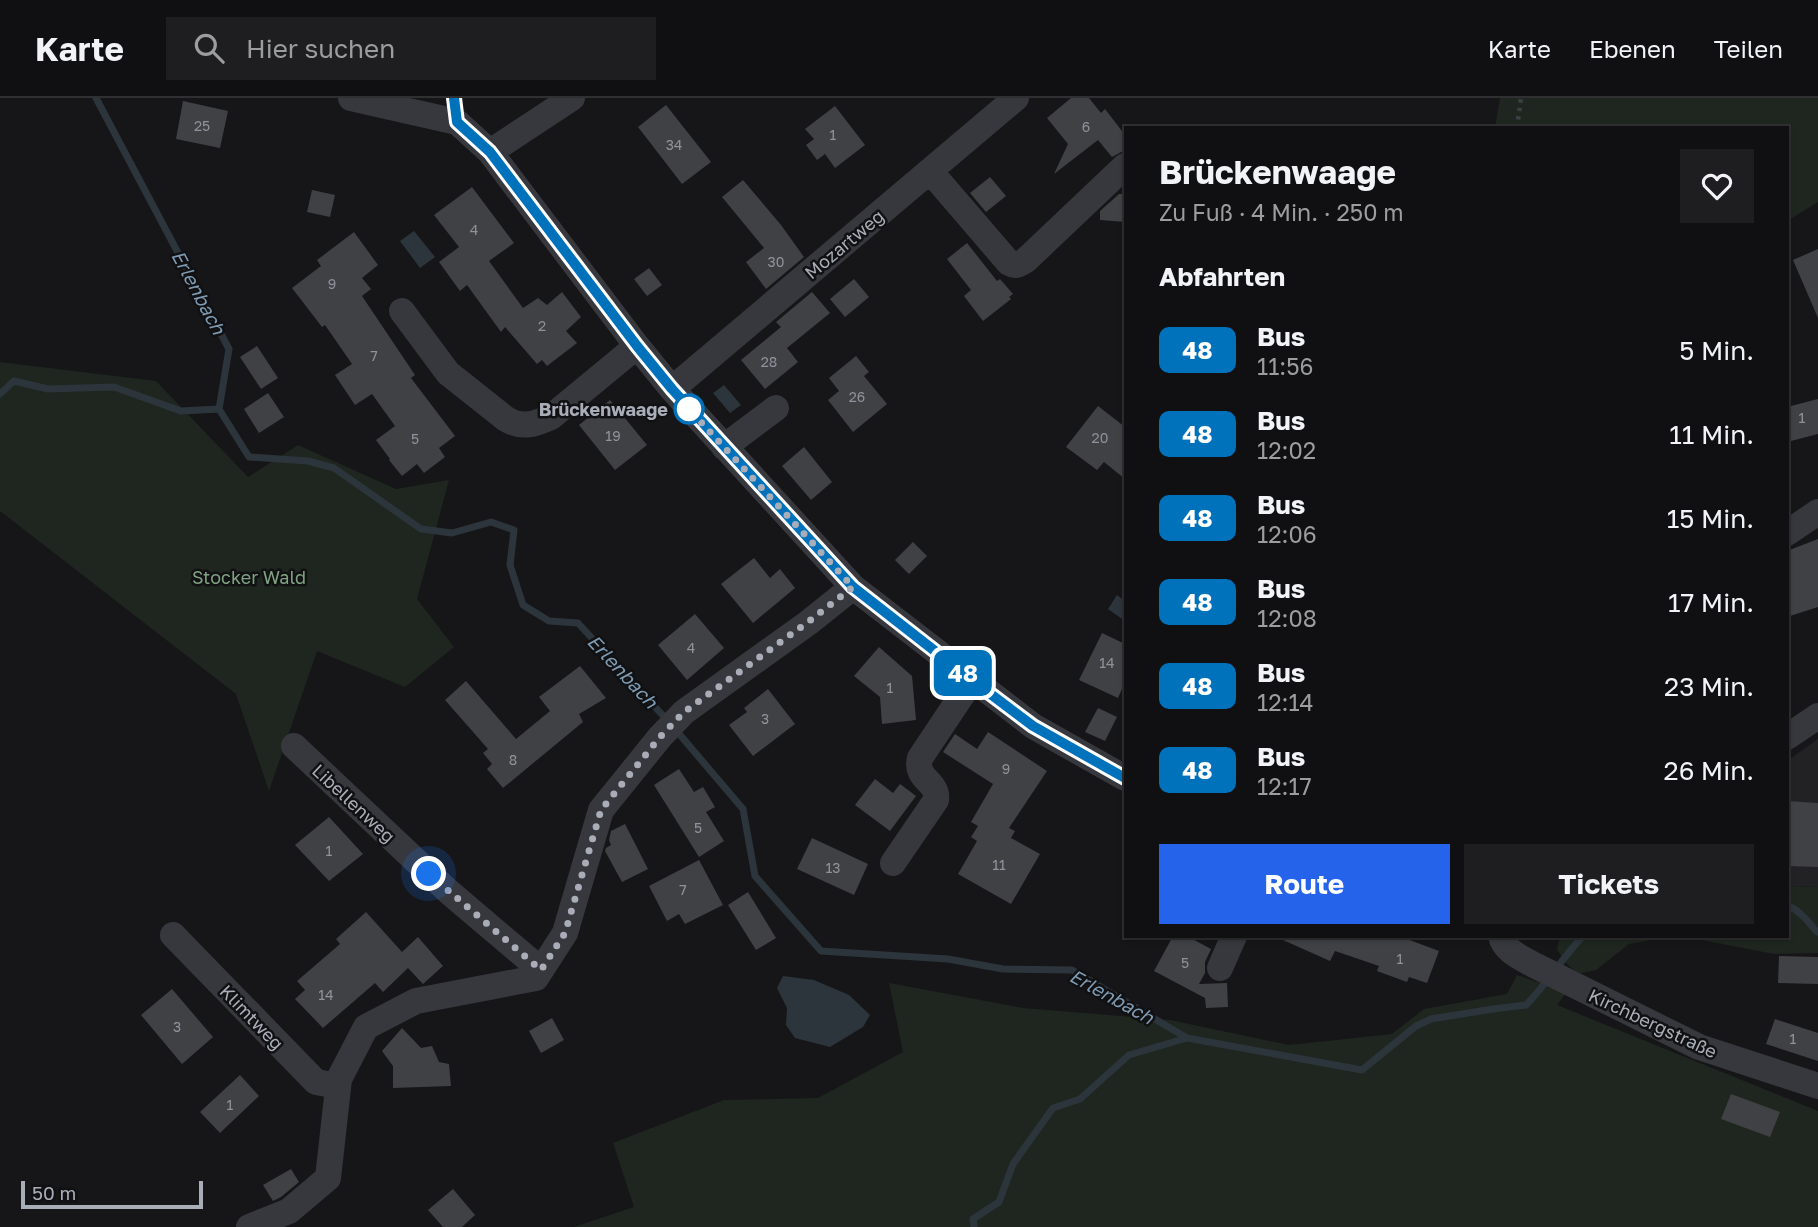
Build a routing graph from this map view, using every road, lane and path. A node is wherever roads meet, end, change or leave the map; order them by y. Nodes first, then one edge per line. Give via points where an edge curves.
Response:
1 (351, 98) edge
2 (572, 98) edge
3 (1016, 98) edge
4 (1521, 98) edge
5 (456, 110) edge
6 (1517, 126) edge
7 (490, 152) junction
8 (1124, 167) edge
9 (930, 171) junction
10 (402, 311) dead end
11 (637, 346) junction
12 (672, 389) junction
13 (776, 408) dead end
14 (724, 447) junction
15 (1818, 512) edge
16 (1789, 532) edge
17 (853, 587) junction
18 (972, 680) junction
19 (1818, 716) edge
20 (1789, 736) edge
21 (294, 746) dead end
22 (1124, 777) edge
23 (892, 863) dead end
24 (173, 935) dead end
25 (1233, 938) edge
26 (1501, 938) edge
27 (1220, 968) dead end
28 (541, 970) junction
29 (338, 1086) junction
30 (1818, 1086) edge
31 (249, 1227) edge

1 - 5 street
2 - 7 street
3 - 9 street, Mozartweg
4 - 6 path
5 - 7 street
7 - 11 street
8 - 9 street via 1026,260 1013,265
9 - 12 street, Mozartweg
10 - 11 street via 447,373 513,424 537,424 551,417
11 - 12 street
12 - 14 street
13 - 14 street
14 - 17 street
15 - 16 street
17 - 18 street
17 - 28 street via 684,712 660,737 601,810 565,933
18 - 22 street via 1033,726
18 - 23 street via 920,758 920,773 935,789 936,800
19 - 20 street
21 - 28 street, Libellenweg via 449,892
24 - 29 street, Klimtweg via 316,1082
25 - 27 street
26 - 30 street, Kirchbergstraße via 1511,951 1534,965 1699,1047
28 - 29 street via 536,978 416,1001 366,1027
29 - 31 street via 328,1178 289,1211

